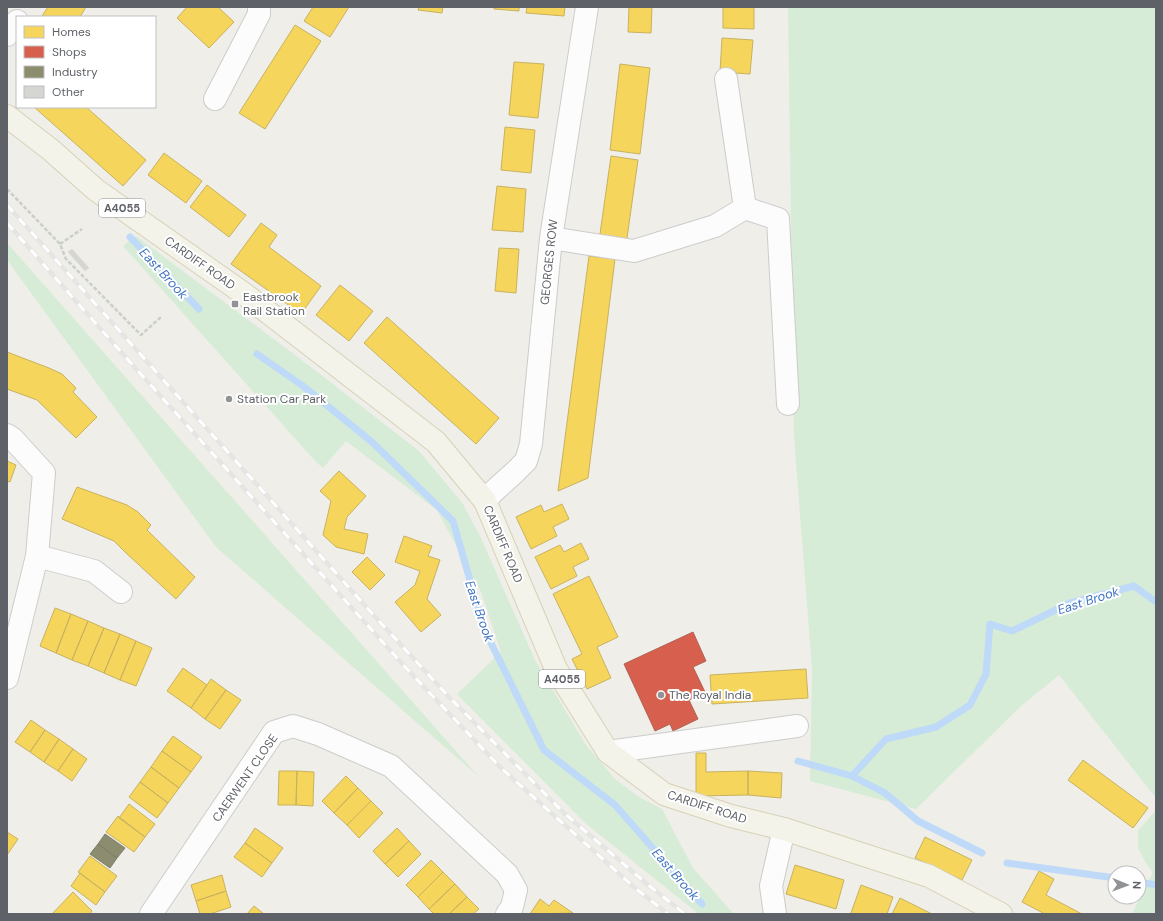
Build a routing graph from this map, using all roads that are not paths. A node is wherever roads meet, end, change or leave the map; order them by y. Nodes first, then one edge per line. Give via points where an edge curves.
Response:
1 (27, 7) edge
2 (259, 7) edge
3 (587, 7) edge
4 (21, 16) edge
5 (16, 22) edge
6 (7, 35) edge
7 (726, 80) dead end
8 (215, 99) dead end
9 (7, 116) edge
10 (745, 208) junction
11 (551, 238) junction
12 (788, 404) dead end
13 (7, 435) edge
14 (485, 501) junction
15 (37, 556) junction
16 (121, 592) dead end
17 (7, 678) edge
18 (797, 726) dead end
19 (608, 752) junction
20 (784, 829) junction
21 (151, 914) edge
22 (507, 914) edge
23 (775, 914) edge
24 (1001, 914) edge

1 - 4 street
2 - 8 street via 259,14
3 - 11 street, GEORGES ROW
5 - 6 street
7 - 10 street
9 - 14 main road, CARDIFF ROAD / A4055 via 96,190 243,294 436,442
10 - 11 street via 715,226 634,251
10 - 12 street via 778,219
11 - 14 street, GEORGES ROW via 531,444 526,461
13 - 15 street via 44,474
14 - 19 main road, CARDIFF ROAD / A4055 via 556,669
15 - 16 street via 94,571
15 - 17 street
18 - 19 street
19 - 20 main road, CARDIFF ROAD / A4055 via 664,794 731,816
20 - 23 street via 771,886
20 - 24 main road, CARDIFF ROAD / A4055 via 929,876
21 - 22 street, CAERWENT CLOSE via 274,732 293,726 318,734 391,766 507,874 516,890 512,907

